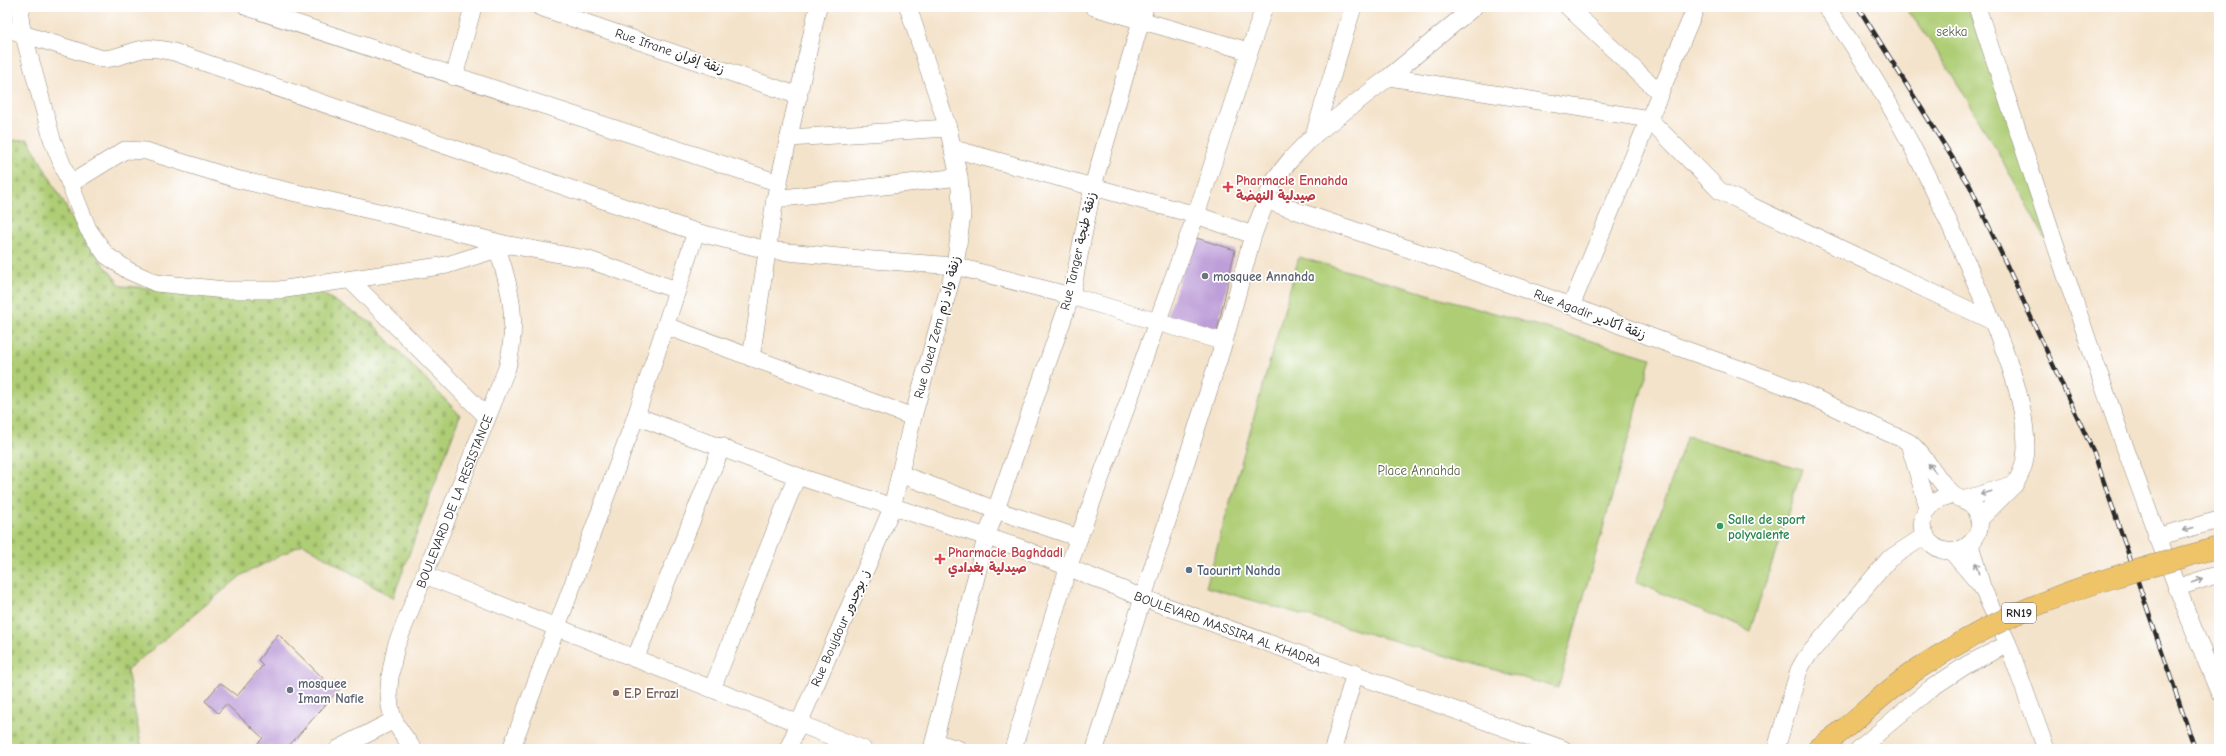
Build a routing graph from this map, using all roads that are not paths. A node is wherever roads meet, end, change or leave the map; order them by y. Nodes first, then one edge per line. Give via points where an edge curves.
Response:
1 (22, 7) edge
2 (247, 7) edge
3 (473, 7) edge
4 (540, 7) edge
5 (818, 7) edge
6 (908, 7) edge
7 (1094, 7) edge
8 (1264, 7) edge
9 (1354, 7) edge
10 (1474, 7) edge
11 (1568, 7) edge
12 (1826, 7) edge
13 (1976, 7) edge
14 (1692, 9) edge
15 (1143, 14) edge
16 (7, 29) edge
17 (24, 34) junction
18 (1248, 51) junction
19 (454, 77) junction
20 (1389, 77) junction
21 (1660, 93) junction
22 (799, 96) junction
23 (1649, 119) junction
24 (948, 128) junction
25 (1314, 135) junction
26 (789, 138) junction
27 (954, 148) junction
28 (959, 177) junction
29 (779, 183) junction
30 (70, 184) junction
31 (1093, 186) junction
32 (775, 199) junction
33 (1266, 200) junction
34 (1196, 215) junction
35 (696, 232) junction
36 (1253, 235) junction
37 (503, 247) junction
38 (767, 250) junction
39 (955, 266) junction
40 (350, 280) junction
41 (677, 290) junction
42 (1071, 296) junction
43 (1572, 306) junction
44 (1156, 321) junction
45 (1992, 321) junction
46 (666, 326) junction
47 (1224, 342) junction
48 (751, 358) junction
49 (486, 416) junction
50 (636, 416) junction
51 (913, 417) junction
52 (1909, 443) junction
53 (722, 446) junction
54 (900, 474) junction
55 (797, 476) junction
56 (2015, 484) junction
57 (1959, 497) junction
58 (1928, 507) junction
59 (892, 508) junction
60 (996, 510) junction
61 (1979, 520) junction
62 (2219, 520) edge
63 (1926, 535) junction
64 (2156, 537) junction
65 (986, 538) junction
66 (1079, 538) junction
67 (1970, 544) junction
68 (2219, 547) edge
69 (1952, 552) junction
70 (1068, 568) junction
71 (2219, 574) edge
72 (425, 575) junction
73 (1982, 587) junction
74 (2176, 588) junction
75 (1143, 598) junction
76 (555, 627) junction
77 (2008, 644) junction
78 (635, 659) junction
79 (1355, 674) junction
80 (712, 689) junction
81 (2219, 692) edge
82 (394, 720) junction
83 (798, 723) junction
84 (1832, 742) edge
85 (933, 746) edge
86 (338, 749) edge
87 (413, 749) edge
88 (511, 749) edge
89 (788, 749) edge
90 (863, 749) edge
91 (958, 749) edge
92 (1013, 749) edge
93 (1095, 749) edge
94 (1332, 749) edge
95 (1563, 749) edge
96 (1776, 749) edge
97 (1859, 749) edge
98 (2046, 749) edge

1 - 17 street via 20,15
2 - 19 street
3 - 19 street
4 - 22 street, Rue Ifrane زنقة إفران
5 - 22 street
6 - 24 street, Rue Oued Zem زنقة واد زم
7 - 15 street
8 - 18 street
9 - 25 street
10 - 20 street
11 - 21 street
12 - 45 street via 1904,129 1932,184
13 - 64 street
14 - 21 street
15 - 18 street
15 - 31 street, Rue Tanger زنقة طنجة
16 - 17 street
17 - 30 street via 52,139
17 - 35 street via 103,59 117,58 144,49 174,52
18 - 34 street
19 - 29 street
20 - 23 street
20 - 25 street
21 - 23 street
22 - 26 street
23 - 43 street
23 - 45 street via 1720,191
24 - 26 street
24 - 27 street, Rue Oued Zem زنقة واد زم
25 - 33 street via 1274,180
26 - 29 street
27 - 28 street, Rue Oued Zem زنقة واد زم
27 - 31 street
28 - 32 street
28 - 39 street, Rue Oued Zem زنقة واد زم via 962,216
29 - 32 street
30 - 37 street via 125,150 146,151 236,179 387,214
30 - 40 street via 88,229 106,255 129,271 156,283 225,290 279,290
31 - 34 street
31 - 42 street, Rue Tanger زنقة طنجة
32 - 38 street
33 - 36 street
33 - 43 street, Rue Agadir زنقة أكادير
34 - 36 street
34 - 44 street
35 - 38 street
35 - 41 street
36 - 47 street
37 - 40 street via 448,265
37 - 41 street via 586,259
37 - 49 street, BOULEVARD DE LA RESISTANCE via 514,325 513,344 507,368
38 - 39 street
38 - 48 street
39 - 42 street
39 - 51 street, Rue Oued Zem زنقة واد زم
40 - 49 street
41 - 46 street
42 - 44 street
42 - 60 street, Rue Tanger زنقة طنجة
43 - 52 street, Rue Agadir زنقة أكادير via 1808,395
44 - 47 street
44 - 66 street
45 - 56 street via 2018,392 2024,426 2024,467
46 - 48 street
46 - 50 street
47 - 75 street
48 - 51 street
49 - 72 street, BOULEVARD DE LA RESISTANCE
50 - 53 street, BOULEVARD MASSIRA AL KHADRA
50 - 76 street
51 - 54 street, Rue Oued Zem زنقة واد زم
57 -> 52 street
52 - 58 street
53 - 55 street, BOULEVARD MASSIRA AL KHADRA
53 - 78 street
54 - 59 street, Rue Oued Zem زنقة واد زم
54 - 60 street
55 - 59 street, BOULEVARD MASSIRA AL KHADRA
55 - 80 street
56 -> 57 street
56 - 61 street
57 - 58 street via 1939,498
57 - 61 street via 1972,505
58 - 63 street via 1924,516
59 - 65 street, BOULEVARD MASSIRA AL KHADRA
59 - 83 street, Rue Boujdour ز. بوجدور
60 - 65 street, Rue Tanger زنقة طنجة
60 - 66 street
61 - 67 street via 1979,529
62 -> 64 street
63 - 69 street via 1936,547
63 - 96 street via 1889,559 1805,659 1799,670
64 - 74 street
65 - 70 street, BOULEVARD MASSIRA AL KHADRA via 1021,548
65 - 85 street, Rue Tanger زنقة طنجة
66 - 70 street
67 - 69 street
73 -> 67 street
68 - 84 main road, RN19, bridge via 2042,602 1996,624 1917,669
69 - 73 street
70 - 75 street, BOULEVARD MASSIRA AL KHADRA
70 - 92 street
74 -> 71 street
72 - 76 street
72 - 82 street, BOULEVARD DE LA RESISTANCE via 396,646 389,699
73 - 77 street
74 - 81 street
75 - 79 street, BOULEVARD MASSIRA AL KHADRA
75 - 93 street
76 - 78 street
76 - 88 street
77 - 97 street via 1968,664 1930,689
77 - 98 street
78 - 80 street
79 - 94 street
79 - 95 street, BOULEVARD MASSIRA AL KHADRA
80 - 83 street
82 - 86 street
82 - 87 street, BOULEVARD DE LA RESISTANCE
83 - 89 street, Rue Boujdour ز. بوجدور
83 - 90 street
85 - 91 street

